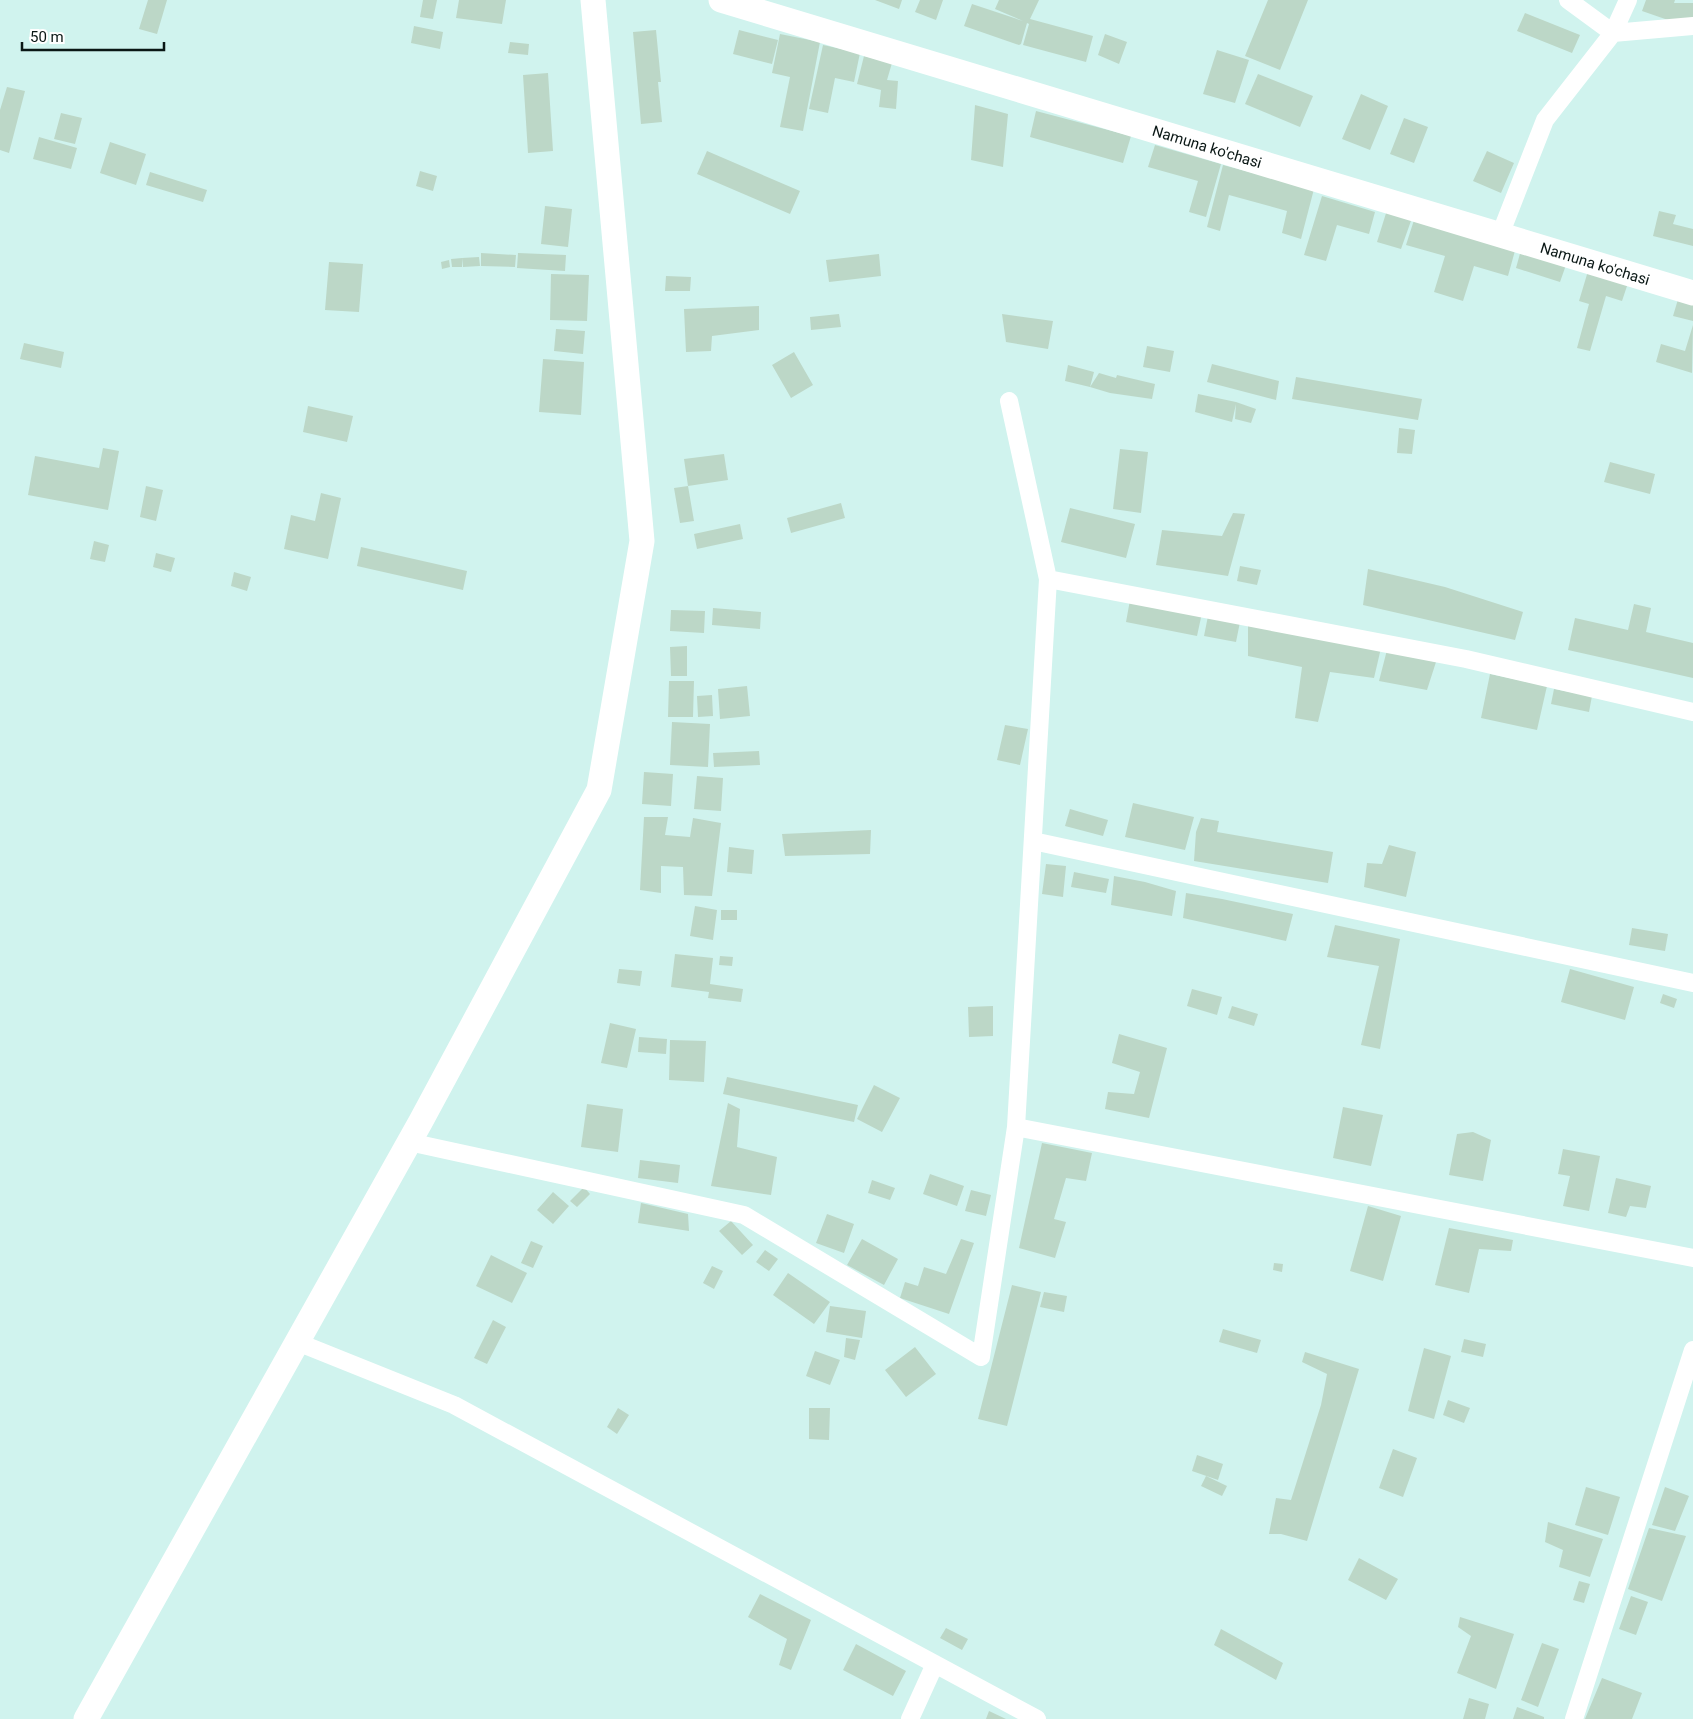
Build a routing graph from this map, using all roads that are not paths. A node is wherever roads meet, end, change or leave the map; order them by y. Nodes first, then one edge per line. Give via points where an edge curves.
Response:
1 (593, 0) edge
2 (721, 0) edge
3 (1568, 0) edge
4 (1628, 0) edge
5 (1693, 26) edge
6 (1613, 34) junction
7 (1500, 235) junction
8 (1693, 294) edge
9 (1010, 401) dead end
10 (1048, 579) junction
11 (1693, 712) edge
12 (1033, 841) junction
13 (1693, 983) edge
14 (1016, 1127) junction
15 (409, 1142) junction
16 (1693, 1258) edge
17 (297, 1342) junction
18 (1693, 1350) edge
19 (935, 1664) junction
20 (86, 1719) edge
21 (910, 1719) edge
22 (1038, 1719) edge
23 (1574, 1719) edge

1 - 15 main road via 642,541 599,790
2 - 7 main road, Namuna ko'chasi
3 - 6 street
4 - 6 street
5 - 6 street
6 - 7 street via 1545,120
7 - 8 main road, Namuna ko'chasi
9 - 10 street
10 - 11 street via 1466,658
10 - 12 street
12 - 13 street
12 - 14 street
14 - 15 street via 981,1356 744,1215
14 - 16 street
15 - 17 main road
17 - 19 street via 454,1405
17 - 20 main road
18 - 23 street
19 - 21 street
19 - 22 street

